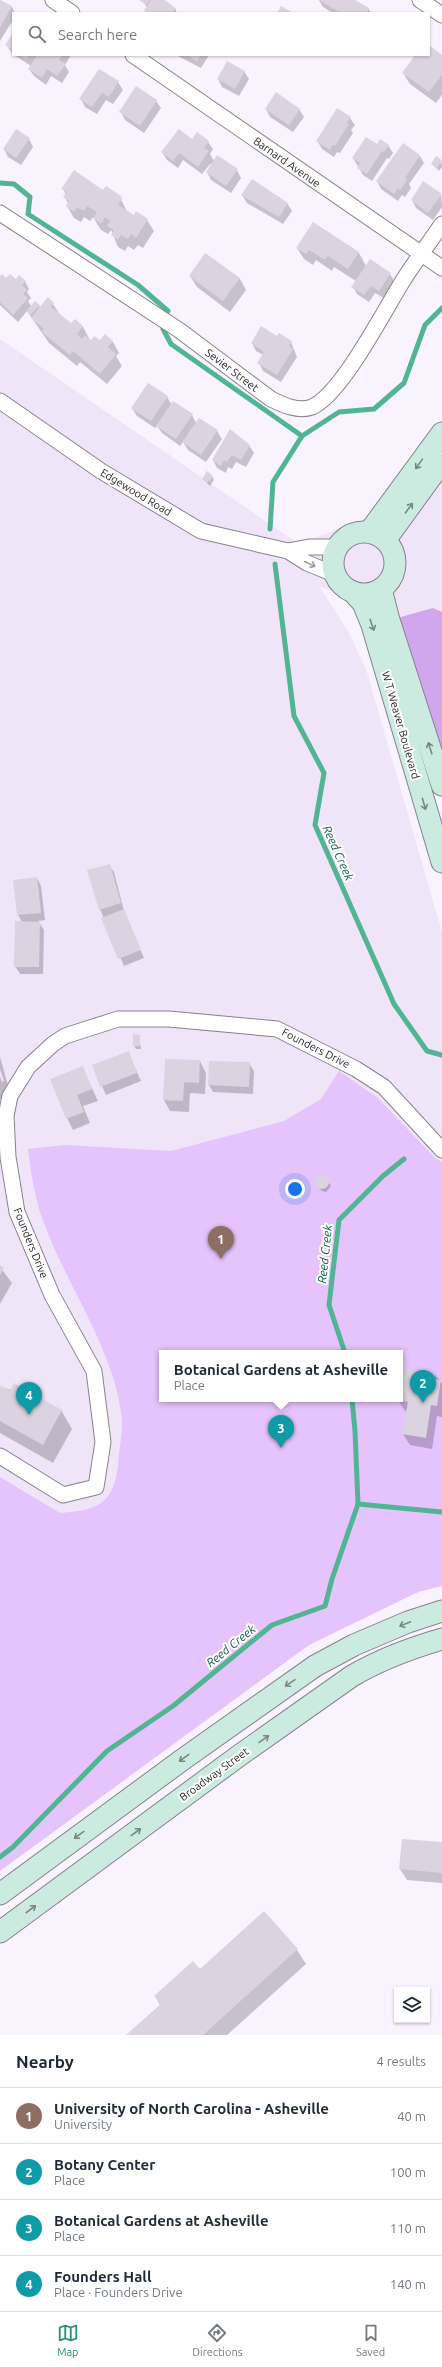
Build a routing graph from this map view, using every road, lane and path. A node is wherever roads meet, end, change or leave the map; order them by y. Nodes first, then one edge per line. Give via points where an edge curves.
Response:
1 (53, 0) edge
2 (420, 0) edge
3 (440, 9) edge
4 (71, 12) edge
5 (134, 56) edge
6 (0, 213) edge
7 (442, 224) edge
8 (421, 255) junction
9 (442, 268) edge
10 (0, 401) edge
11 (442, 433) edge
12 (442, 462) edge
13 (378, 535) junction
14 (337, 547) junction
15 (288, 551) junction
16 (334, 574) junction
17 (381, 589) junction
18 (353, 592) junction
19 (442, 785) edge
20 (442, 862) edge
21 (442, 1150) edge
22 (0, 1456) edge
23 (442, 1611) edge
24 (442, 1639) edge
25 (0, 1894) edge
26 (0, 1932) edge

1 - 4 street
2 - 3 street
5 - 8 street, Barnard Avenue
6 - 8 street, Sevier Street via 179,330 271,399 300,409 312,407 341,379 357,358
7 - 8 street, Sevier Street
8 - 9 street, Barnard Avenue
10 - 15 street, Edgewood Road via 101,471 200,530
11 -> 13 main road
13 -> 12 main road
13 - 14 main road via 354,532
13 - 17 main road via 394,552 395,565 391,579
14 - 15 street, Edgewood Road via 309,547
14 - 16 main road via 333,557
15 -> 16 street, Edgewood Road via 307,563
16 - 18 main road via 340,583
17 - 18 main road via 364,594
19 -> 17 main road, W T Weaver Boulevard
18 -> 20 main road, W T Weaver Boulevard via 363,603 372,625
21 - 22 street, Founders Drive via 384,1087 356,1069 277,1029 169,1019 118,1019 65,1036 53,1044 28,1067 10,1096 6,1116 8,1158 17,1212 52,1294 94,1371 103,1442 96,1487 63,1495
23 -> 25 main road via 354,1645 315,1666
26 -> 24 main road, Broadway Street via 352,1676 369,1666

